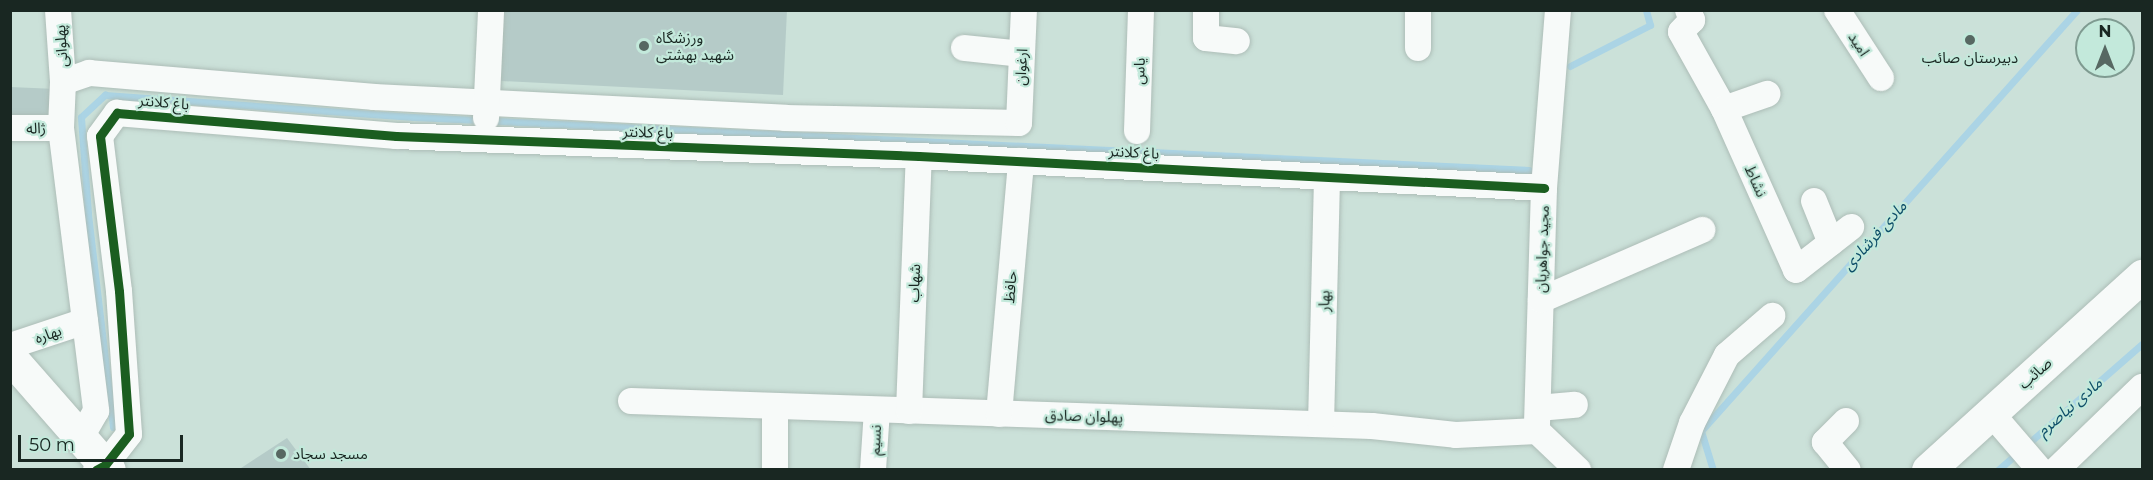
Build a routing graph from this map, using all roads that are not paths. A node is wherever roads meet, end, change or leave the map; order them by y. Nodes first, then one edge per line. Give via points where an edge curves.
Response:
1 (58, 10) edge
2 (491, 10) edge
3 (1024, 10) edge
4 (1141, 10) edge
5 (1206, 10) edge
6 (1418, 10) edge
7 (1558, 10) edge
8 (1837, 10) edge
9 (1685, 21) edge
10 (1237, 41) dead end
11 (964, 48) dead end
12 (1418, 48) dead end
13 (1022, 54) junction
14 (1881, 78) dead end
15 (63, 82) junction
16 (284, 91) junction
17 (1767, 94) dead end
18 (487, 102) junction
19 (595, 108) junction
20 (1724, 109) junction
21 (1019, 123) joint
22 (10, 128) edge
23 (61, 128) junction
24 (283, 128) junction
25 (1137, 131) dead end
26 (484, 138) junction
27 (593, 144) junction
28 (919, 156) junction
29 (1021, 161) junction
30 (1327, 179) junction
31 (1544, 188) junction
32 (1814, 201) dead end
33 (1851, 227) dead end
34 (1702, 230) dead end
35 (1831, 243) junction
36 (2142, 276) edge
37 (1541, 300) junction
38 (1773, 316) dead end
39 (85, 321) junction
40 (10, 346) edge
41 (10, 357) edge
42 (2142, 387) edge
43 (630, 401) dead end
44 (1575, 405) dead end
45 (775, 406) junction
46 (876, 410) junction
47 (909, 411) junction
48 (1991, 413) junction
49 (999, 414) junction
50 (1537, 420) junction
51 (1846, 421) dead end
52 (1321, 424) junction
53 (81, 438) junction
54 (103, 468) edge
55 (2045, 469) edge
56 (775, 470) edge
57 (873, 470) edge
58 (1578, 470) edge
59 (1676, 470) edge
60 (1848, 470) edge
61 (1928, 470) edge

1 - 15 street, پهلوانی
2 - 18 street
3 - 13 street, ارغوان
4 - 25 street, یاس
5 - 10 street via 1206,38
6 - 12 street
7 - 31 street, مجید جواهریان
8 - 14 street, امید
9 - 20 street, نشاط
11 - 13 street
13 - 21 street, ارغوان
15 - 16 street, باغ کلانتر via 89,74
15 - 23 street, پهلوانی
16 - 18 street, باغ کلانتر
16 - 24 street
17 - 20 street
18 - 19 street, باغ کلانتر
18 - 26 street
19 - 21 street, باغ کلانتر via 785,118
19 - 27 street
20 - 35 street, نشاط via 1796,270
22 - 23 street, ژاله
23 - 39 street, پهلوانی
24 - 26 street, باغ کلانتر
24 - 54 street, باغ کلانتر via 117,113 100,136 119,291 129,434
26 - 27 street, باغ کلانتر
27 - 28 street, باغ کلانتر
28 - 29 street, باغ کلانتر
28 - 47 street, شهاب
29 - 30 street, باغ کلانتر
29 - 49 street, حافظ
30 - 31 street, باغ کلانتر
30 - 52 street, بهار
31 - 37 street, مجید جواهریان
32 - 35 street
33 - 35 street, نشاط
34 - 37 street
36 - 48 main road, صائب
37 - 50 street, مجید جواهریان
38 - 59 street via 1727,355 1692,423
39 - 40 street, بهاره
39 - 53 street, پهلوانی via 96,411
41 - 53 main road
42 - 55 street
43 - 45 street, پهلوان صادق
44 - 50 street, پهلوان صادق
45 - 46 street, پهلوان صادق
45 - 56 street
46 - 47 street, پهلوان صادق
46 - 57 street, نسیم
47 - 49 street, پهلوان صادق
48 - 55 street via 2012,440
48 - 61 main road, صائب
49 - 52 street, پهلوان صادق
50 - 52 street, پهلوان صادق via 1456,435
50 - 58 street
51 - 60 street via 1825,442
53 - 54 main road

